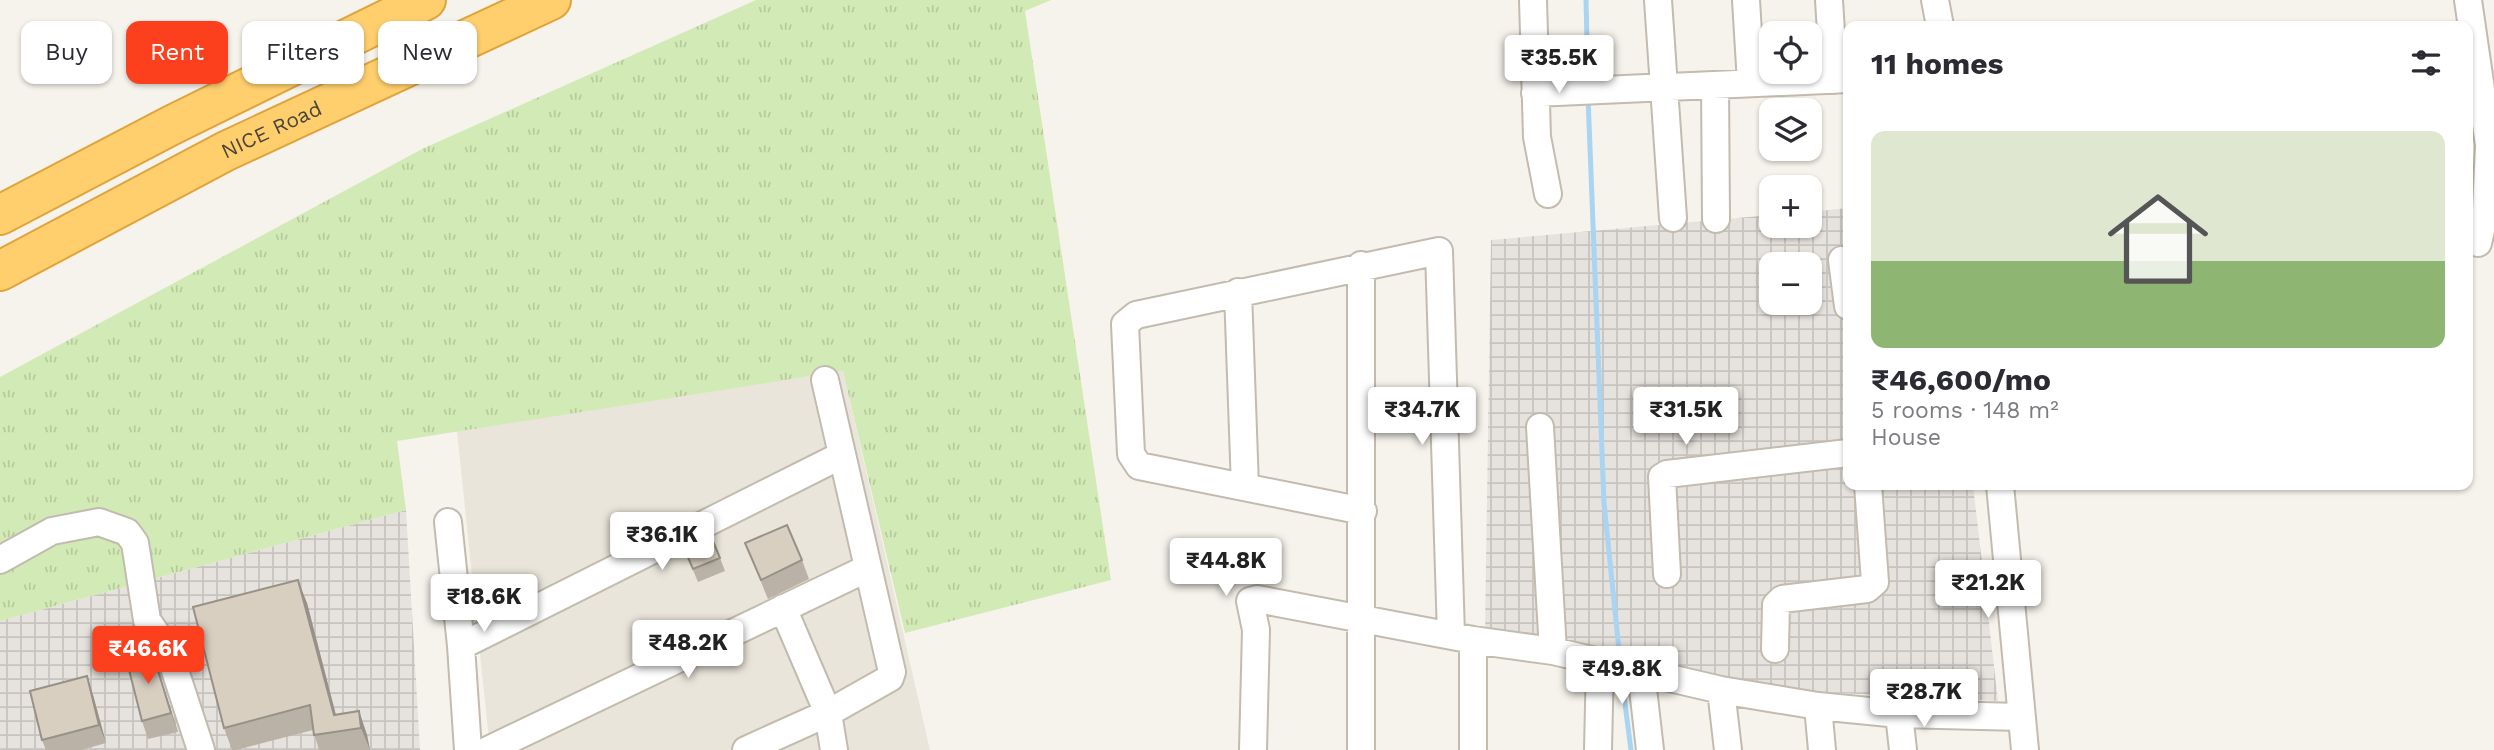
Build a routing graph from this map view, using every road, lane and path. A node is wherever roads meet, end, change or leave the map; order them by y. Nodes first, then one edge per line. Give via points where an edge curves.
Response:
1 (551, 0) edge
2 (1533, 0) edge
3 (1658, 0) edge
4 (1745, 0) edge
5 (1829, 0) edge
6 (1935, 0) edge
7 (2468, 0) edge
8 (422, 1) edge
9 (1939, 21) edge
10 (2469, 21) edge
11 (2473, 58) edge
12 (1841, 80) edge
13 (1751, 83) junction
14 (1715, 85) junction
15 (1665, 87) junction
16 (1535, 93) junction
17 (1548, 194) dead end
18 (0, 215) edge
19 (1673, 218) dead end
20 (1716, 219) dead end
21 (2480, 243) edge
22 (1842, 260) dead end
23 (1361, 265) junction
24 (1843, 268) edge
25 (0, 271) edge
26 (1238, 292) junction
27 (825, 380) dead end
28 (1540, 427) dead end
29 (1843, 454) edge
30 (842, 455) junction
31 (1245, 487) junction
32 (1868, 490) edge
33 (2000, 490) edge
34 (1363, 511) junction
35 (448, 522) dead end
36 (0, 559) edge
37 (868, 568) junction
38 (1667, 574) dead end
39 (783, 608) junction
40 (1361, 618) junction
41 (1462, 638) junction
42 (461, 646) junction
43 (1774, 649) dead end
44 (1553, 652) junction
45 (1600, 661) junction
46 (1641, 671) junction
47 (1721, 690) junction
48 (1818, 706) junction
49 (828, 713) junction
50 (1899, 714) junction
51 (2021, 717) junction
52 (201, 750) edge
53 (468, 750) edge
54 (488, 750) edge
55 (746, 750) edge
56 (834, 750) edge
57 (1253, 750) edge
58 (1361, 750) edge
59 (1473, 750) edge
60 (1598, 750) edge
61 (1650, 750) edge
62 (1728, 750) edge
63 (1822, 750) edge
64 (1903, 750) edge
65 (2025, 750) edge

1 - 25 highway, NICE Road via 226,150
2 - 16 street
3 - 15 street
4 - 13 street
5 - 12 street
6 - 9 street
7 - 10 street
8 - 18 highway
11 - 21 street via 2489,145
12 - 13 street
13 - 14 street
14 - 15 street
14 - 20 street
15 - 16 street
15 - 19 street
16 - 17 street via 1536,138
22 - 24 street
23 - 26 street
23 - 34 street
23 - 41 street via 1435,250 1441,257
26 - 31 street
26 - 31 street via 1136,315 1125,324 1134,462
27 - 30 street
28 - 44 street
29 - 38 street via 1662,477
30 - 37 street
30 - 42 street
31 - 34 street
32 - 43 street via 1875,582 1867,589 1783,599 1776,605
33 - 51 street
34 - 40 street
35 - 42 street
36 - 52 street via 52,531 99,522 127,532 135,543 146,620 169,652
37 - 39 street
37 - 49 street via 891,678
39 - 49 street
39 - 54 street
40 - 41 street
40 - 57 street via 1250,601 1256,630
40 - 58 street
41 - 44 street
41 - 59 street
42 - 53 street
44 - 45 street
45 - 46 street
45 - 60 street
46 - 47 street
46 - 61 street
47 - 48 street
47 - 62 street
48 - 50 street
48 - 63 street
49 - 55 street
49 - 56 street
50 - 51 street
50 - 64 street
51 - 65 street

